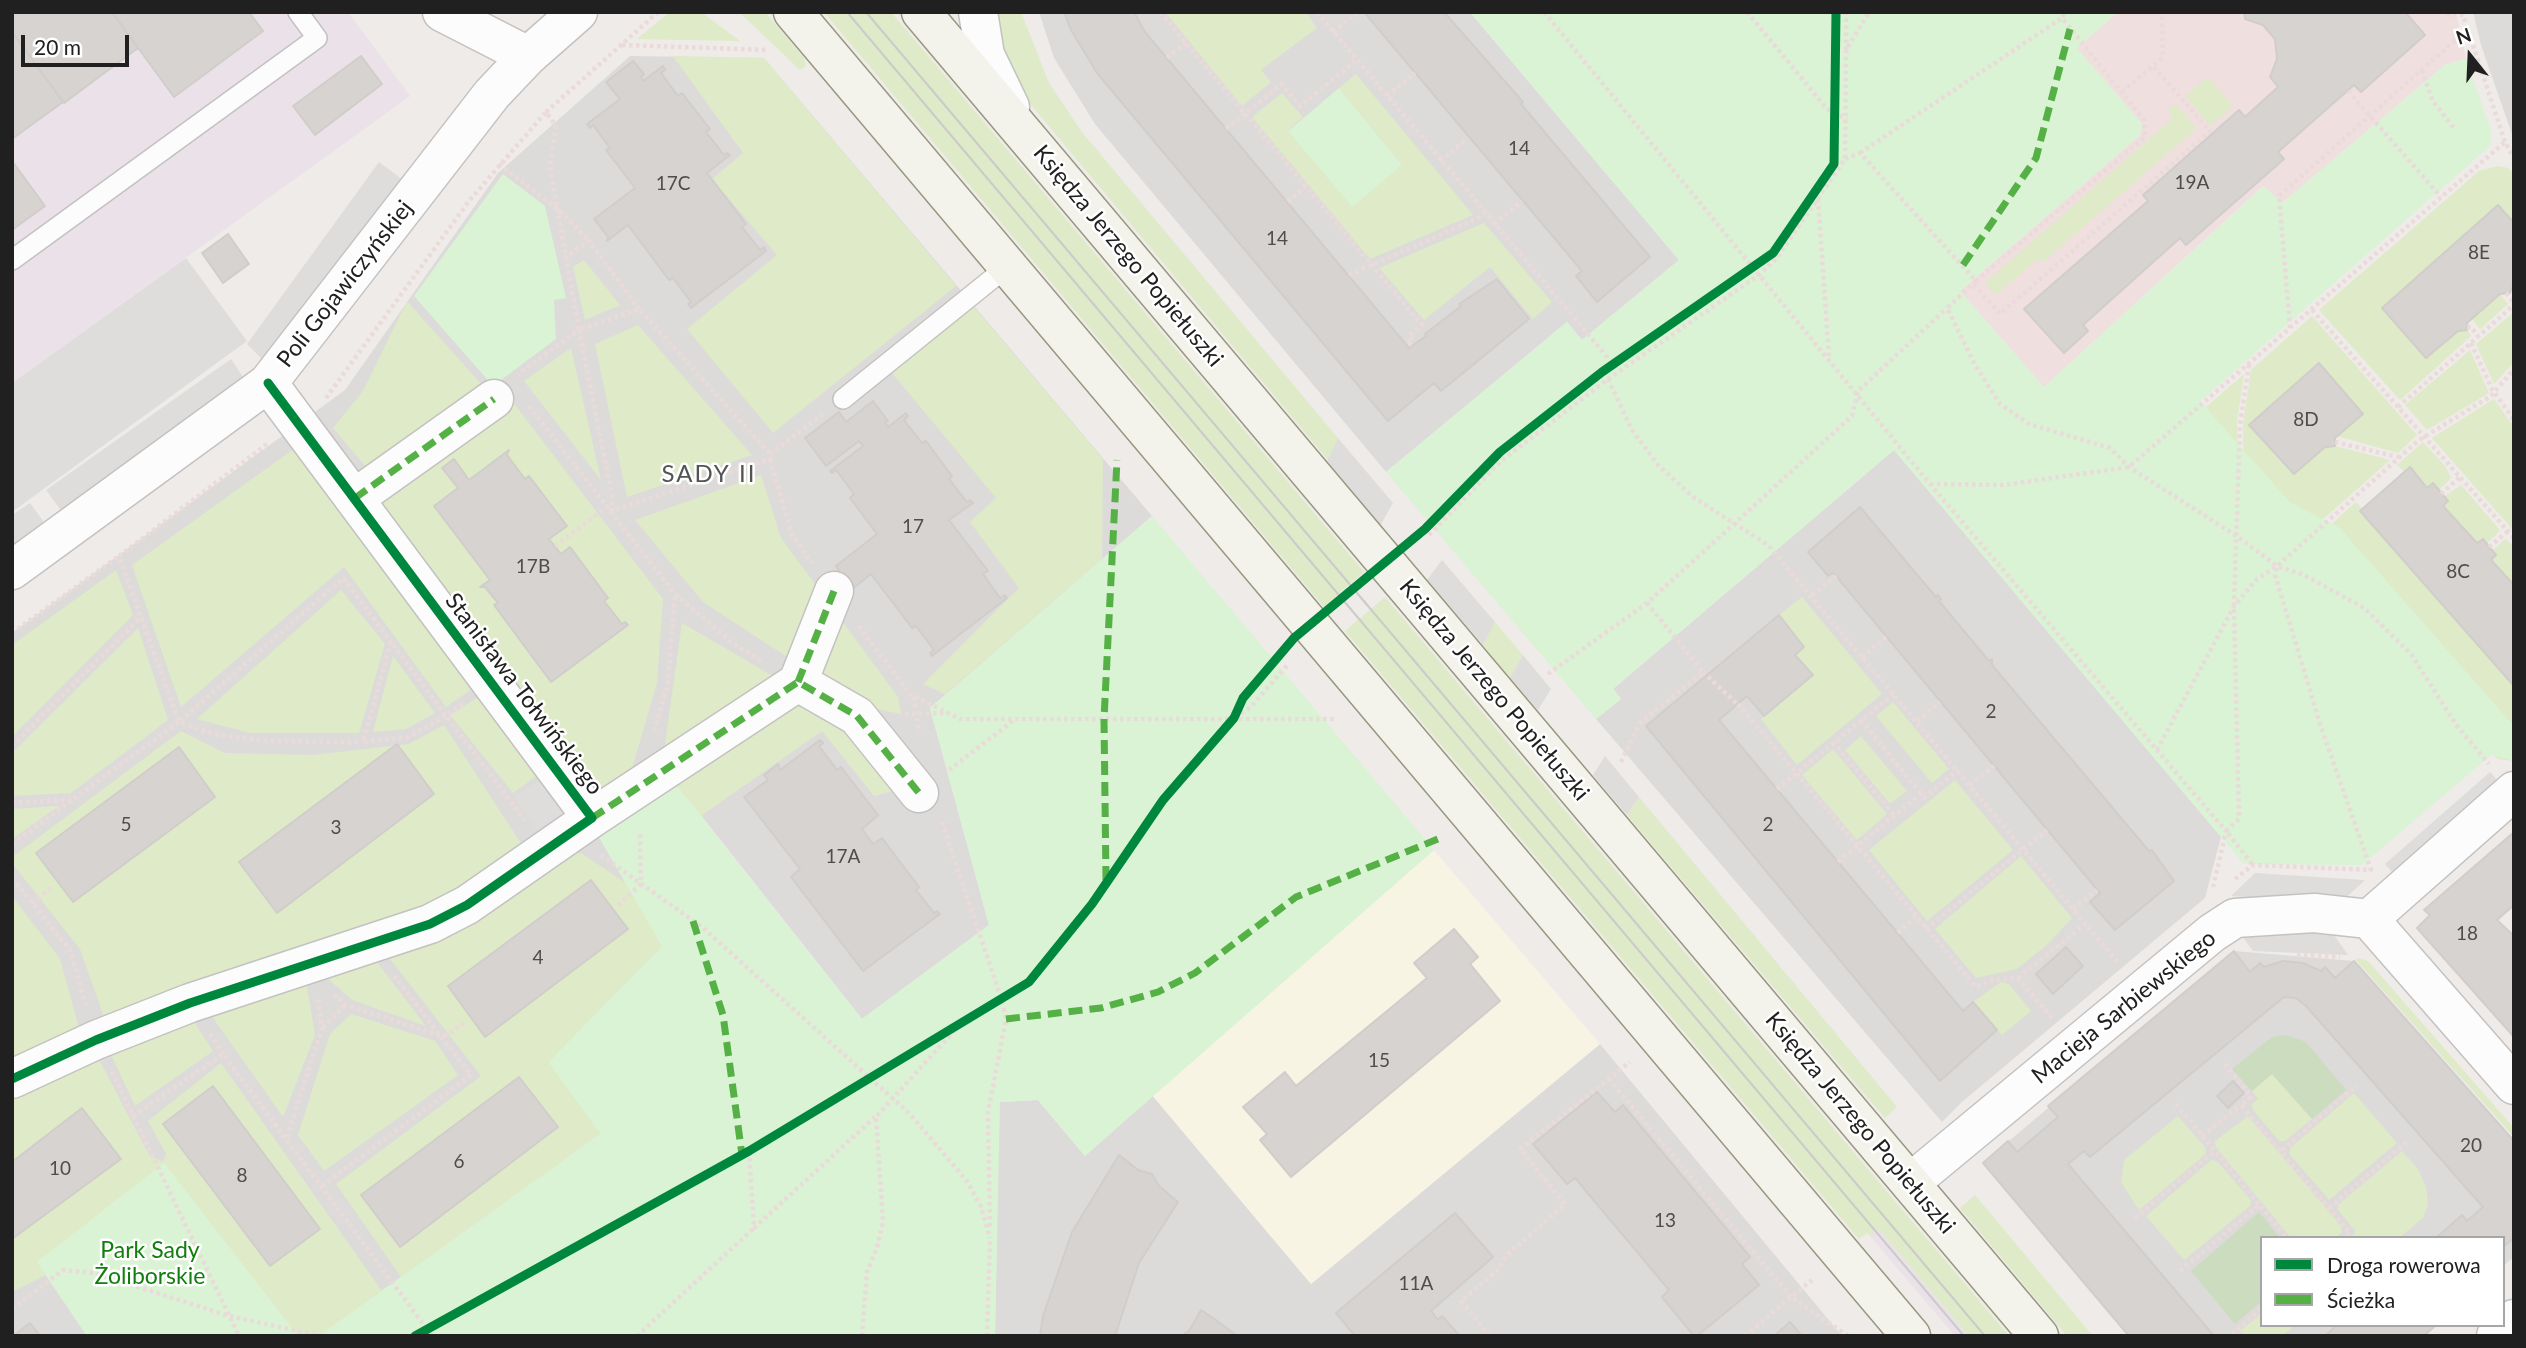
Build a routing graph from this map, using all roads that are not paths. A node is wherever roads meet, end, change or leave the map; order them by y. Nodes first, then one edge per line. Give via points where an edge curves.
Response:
1 (298, 12) edge
2 (442, 12) edge
3 (578, 12) edge
4 (793, 12) edge
5 (921, 12) edge
6 (978, 12) edge
7 (528, 56) junction
8 (1024, 134) junction
9 (12, 260) edge
10 (1008, 266) junction
11 (268, 383) junction
12 (510, 394) road end
13 (843, 399) road end
14 (355, 498) junction
15 (12, 570) edge
16 (834, 591) road end
17 (798, 682) junction
18 (2514, 790) edge
19 (919, 793) road end
20 (596, 836) junction
21 (2378, 895) junction
22 (12, 1079) edge
23 (2514, 1085) edge
24 (1910, 1183) junction
25 (2514, 1320) edge
26 (1911, 1336) edge
27 (2039, 1336) edge
28 (2496, 1336) edge

1 - 9 lane via 317,38
2 - 7 street
3 - 7 street, Poli Gojawiczyńskiej
4 - 10 main road
5 - 8 main road, Księdza Jerzego Popiełuszki
6 - 8 street via 985,55
7 - 11 street, Poli Gojawiczyńskiej via 455,139
8 - 24 main road, Księdza Jerzego Popiełuszki
10 - 13 lane
10 - 26 main road
11 - 14 street, Stanisława Tołwińskiego
11 - 15 street, Poli Gojawiczyńskiej
12 - 14 street
14 - 20 street, Stanisława Tołwińskiego
16 - 17 street
17 - 19 street via 857,716
17 - 20 street via 638,786
18 - 21 street
20 - 22 street, Stanisława Tołwińskiego via 547,848 442,918 367,943 312,968 190,1003
21 - 23 street
21 - 24 street, Macieja Sarbiewskiego via 2314,913 2235,918
24 - 27 main road, Księdza Jerzego Popiełuszki
25 - 28 street

